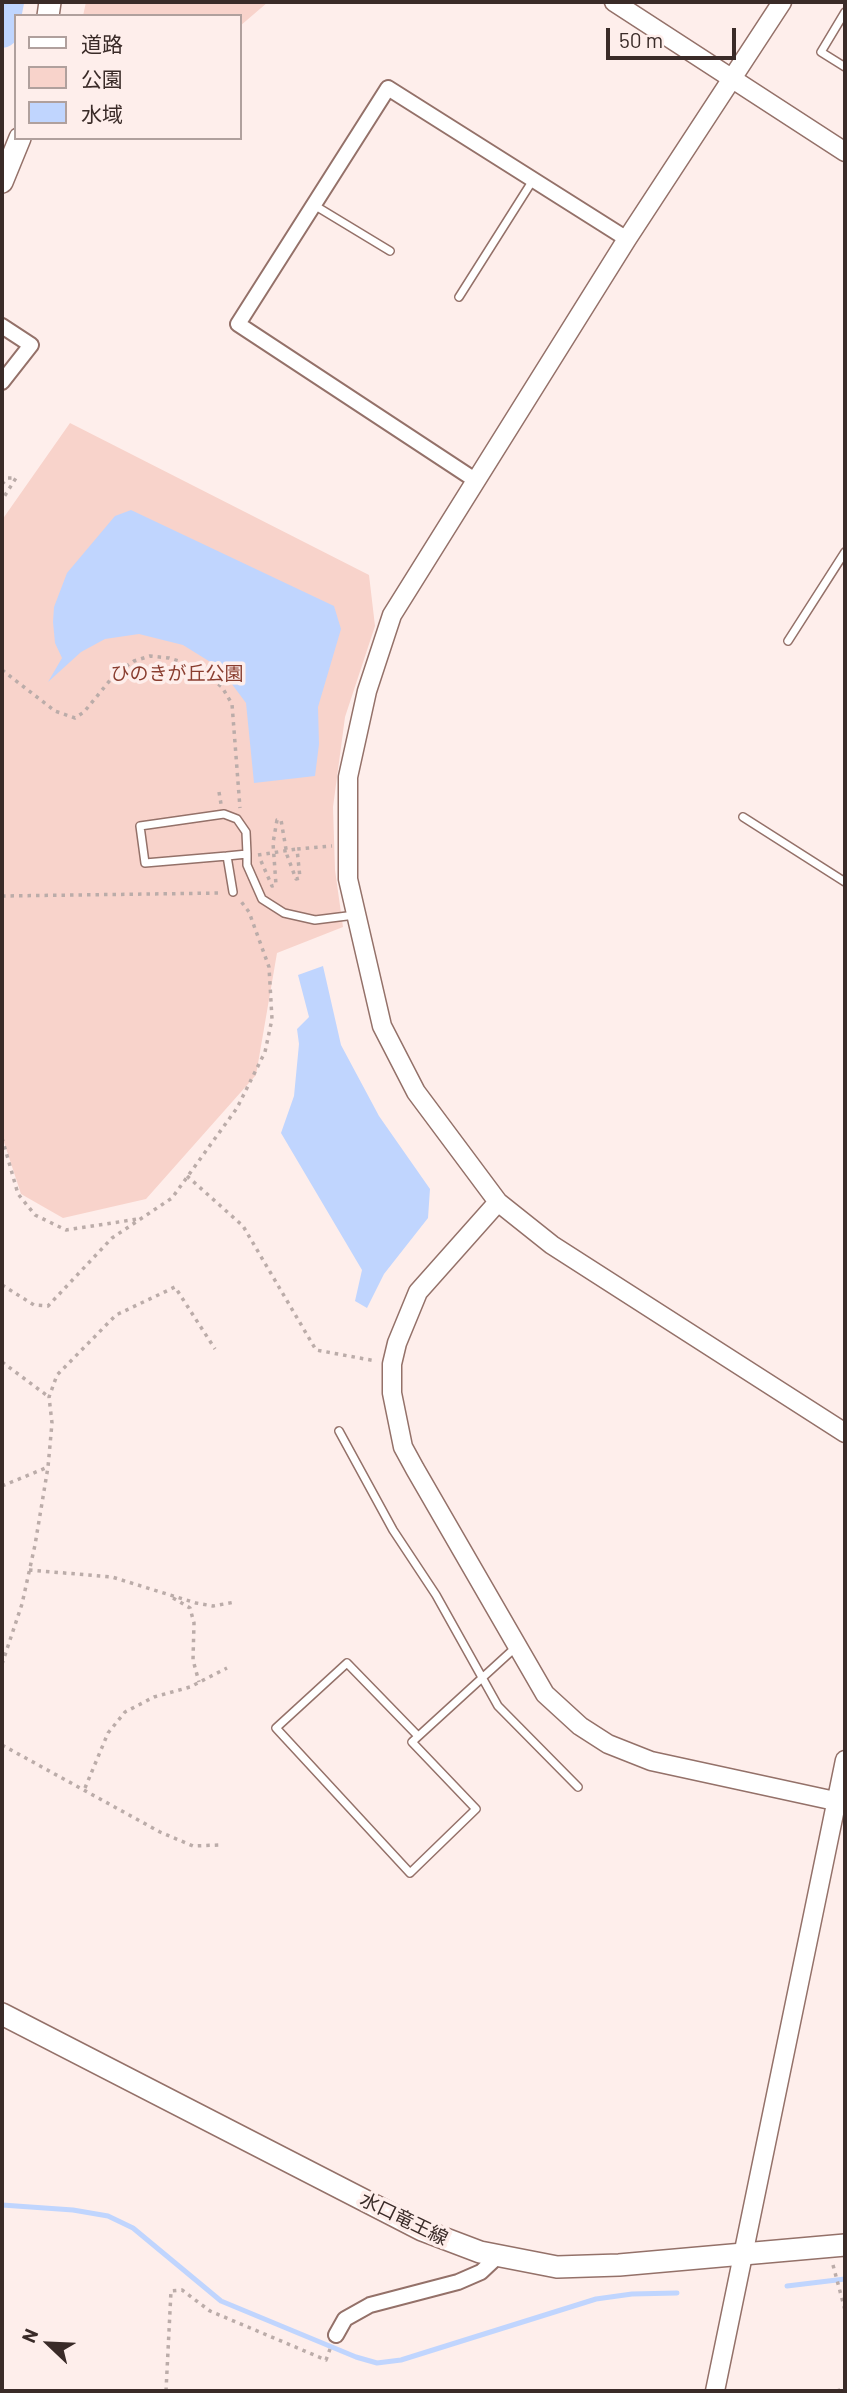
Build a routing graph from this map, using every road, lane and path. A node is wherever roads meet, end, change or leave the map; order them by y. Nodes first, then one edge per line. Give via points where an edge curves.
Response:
1 (614, 2) edge
2 (782, 2) edge
3 (845, 12) edge
4 (845, 67) edge
5 (734, 78) junction
6 (19, 140) edge
7 (845, 152) edge
8 (533, 180) junction
9 (2, 182) edge
10 (314, 205) junction
11 (627, 239) junction
12 (390, 251) dead end
13 (459, 297) dead end
14 (2, 326) edge
15 (2, 382) edge
16 (475, 480) junction
17 (2, 484) edge
18 (2, 500) edge
19 (845, 552) edge
20 (788, 641) dead end
21 (2, 670) edge
22 (219, 792) dead end
23 (220, 804) dead end
24 (240, 808) dead end
25 (743, 817) dead end
26 (338, 845) dead end
27 (297, 849) junction
28 (286, 851) junction
29 (275, 853) junction
30 (247, 854) junction
31 (261, 855) dead end
32 (227, 856) junction
33 (261, 861) dead end
34 (845, 882) edge
35 (233, 892) junction
36 (2, 897) edge
37 (356, 915) junction
38 (2, 1138) edge
39 (187, 1176) junction
40 (498, 1202) junction
41 (140, 1219) junction
42 (2, 1284) edge
43 (215, 1349) dead end
44 (2, 1362) edge
45 (392, 1364) junction
46 (49, 1397) junction
47 (340, 1431) dead end
48 (845, 1433) edge
49 (48, 1467) junction
50 (2, 1486) edge
51 (29, 1570) junction
52 (168, 1595) junction
53 (235, 1602) dead end
54 (517, 1647) junction
55 (2, 1664) edge
56 (227, 1668) dead end
57 (480, 1679) junction
58 (199, 1682) junction
59 (418, 1736) junction
60 (2, 1745) edge
61 (845, 1760) edge
62 (578, 1787) dead end
63 (85, 1788) junction
64 (835, 1801) junction
65 (219, 1845) dead end
66 (2, 2014) edge
67 (845, 2245) edge
68 (745, 2254) junction
69 (497, 2257) junction
70 (833, 2270) dead end
71 (845, 2310) edge
72 (336, 2335) dead end
73 (328, 2356) dead end
74 (845, 2388) edge
75 (166, 2391) edge
76 (715, 2391) edge
77 (837, 2391) edge

1 - 5 street
2 - 5 street
3 - 4 lane via 821,52
5 - 7 street
5 - 11 street
6 - 9 main road
8 - 10 street via 387,88
8 - 11 street
8 - 13 lane
10 - 12 lane
10 - 16 street via 238,324
11 - 16 street
14 - 15 street via 30,345
16 - 37 street via 392,615 367,691 348,777 348,880
17 - 18 path via 16,478
19 - 20 lane
21 - 24 path via 55,711 75,718 109,680 134,661 150,656 194,666 222,687 232,704
22 - 23 path
25 - 34 lane
26 - 27 path
27 - 28 path
27 - 28 path via 300,878 296,878
28 - 29 path
28 - 29 path via 281,820 277,820
29 - 31 path
29 - 33 path via 276,885 272,886
30 - 32 lane
30 - 32 lane via 246,832 237,819 224,814 141,826 145,863
30 - 37 lane via 262,899 284,913 315,920
32 - 35 lane
35 - 36 path
35 - 39 path via 250,912 270,967 272,1019 265,1052 237,1108
37 - 40 street via 382,1027 416,1092
38 - 41 path via 18,1194 35,1215 66,1230
39 - 41 path via 172,1198
39 - 45 path via 243,1226 316,1350
40 - 45 street via 418,1293
40 - 48 street via 552,1245
41 - 42 path via 112,1238 48,1306 34,1305
43 - 46 path via 175,1287 116,1315 57,1375
44 - 46 path
45 - 54 street via 394,1407 403,1447
46 - 49 path
47 - 57 lane
49 - 50 path
49 - 51 path
51 - 52 path via 112,1577
51 - 55 path
52 - 53 path via 213,1606
52 - 58 path via 190,1608
54 - 57 lane
54 - 64 street via 545,1694 608,1744 651,1761
56 - 58 path
57 - 59 lane
57 - 62 lane via 498,1706
58 - 63 path via 125,1712 108,1734
59 - 59 lane via 412,1742 476,1809 410,1873 276,1728 347,1663
60 - 63 path
61 - 64 street
63 - 65 path via 160,1832 193,1846
64 - 68 street
66 - 69 main road, 水口竜王線 via 422,2230
67 - 68 main road, 水口竜王線
68 - 69 main road, 水口竜王線 via 557,2267
68 - 76 street
69 - 72 street via 481,2272 458,2282 370,2305 345,2319
70 - 71 path
73 - 75 path via 326,2360 210,2311 182,2290 171,2291
74 - 77 path

